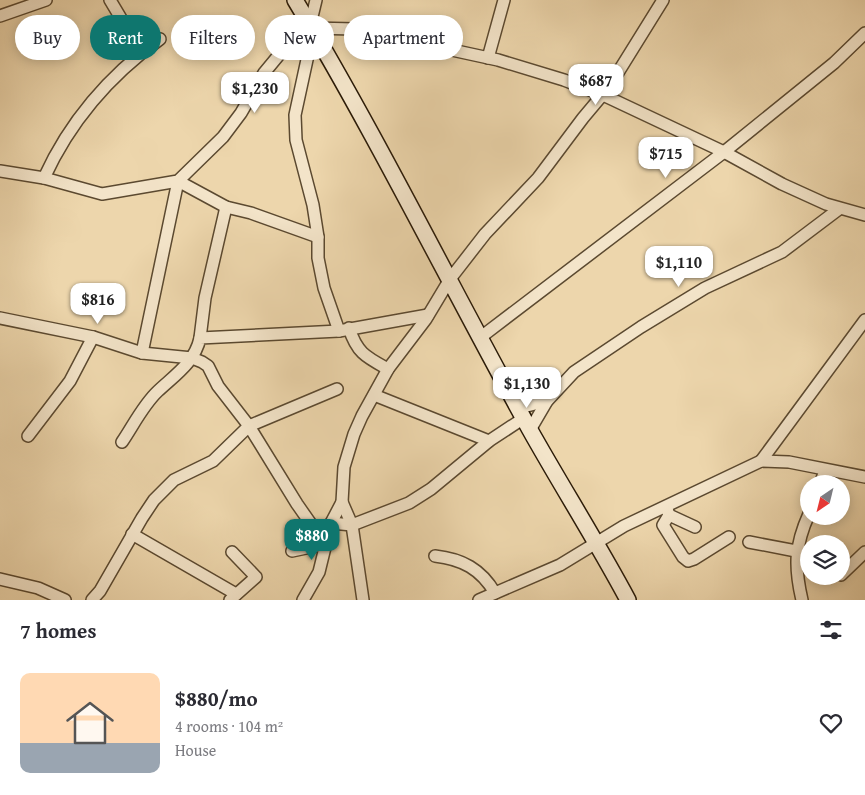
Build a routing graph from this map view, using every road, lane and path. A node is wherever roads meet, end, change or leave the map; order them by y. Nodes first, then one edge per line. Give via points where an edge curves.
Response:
1 (43, 0) edge
2 (110, 0) edge
3 (295, 0) edge
4 (316, 0) edge
5 (504, 0) edge
6 (664, 0) edge
7 (119, 15) edge
8 (304, 15) edge
9 (313, 15) edge
10 (0, 16) edge
11 (334, 28) edge
12 (864, 40) edge
13 (488, 58) junction
14 (132, 60) edge
15 (276, 60) edge
16 (304, 60) edge
17 (329, 60) edge
18 (603, 95) junction
19 (724, 152) junction
20 (0, 171) edge
21 (44, 178) junction
22 (178, 181) junction
23 (226, 207) junction
24 (839, 209) junction
25 (865, 215) edge
26 (318, 237) junction
27 (450, 279) junction
28 (428, 315) junction
29 (0, 318) edge
30 (865, 320) edge
31 (344, 330) junction
32 (93, 337) junction
33 (481, 337) junction
34 (200, 338) junction
35 (142, 353) junction
36 (192, 358) junction
37 (388, 370) junction
38 (337, 389) dead end
39 (374, 395) junction
40 (547, 401) junction
41 (524, 419) junction
42 (249, 426) junction
43 (28, 436) dead end
44 (489, 441) junction
45 (122, 442) dead end
46 (761, 461) junction
47 (825, 471) junction
48 (823, 475) edge
49 (865, 477) edge
50 (342, 502) junction
51 (668, 510) junction
52 (331, 524) junction
53 (352, 525) junction
54 (804, 525) edge
55 (695, 527) dead end
56 (132, 534) junction
57 (729, 537) dead end
58 (749, 542) dead end
59 (325, 544) junction
60 (598, 544) junction
61 (796, 551) junction
62 (232, 552) dead end
63 (292, 552) dead end
64 (865, 552) edge
65 (435, 556) dead end
66 (850, 566) edge
67 (0, 579) edge
68 (495, 593) junction
69 (233, 597) edge
70 (65, 600) edge
71 (92, 600) edge
72 (303, 600) edge
73 (363, 600) edge
74 (479, 600) edge
75 (628, 600) edge
76 (802, 600) edge

1 - 10 street
2 - 7 street
3 - 8 street
4 - 9 street
5 - 13 street
6 - 18 street
11 - 13 street via 355,29
12 - 19 street
13 - 18 street
14 - 21 street via 104,86 76,121
15 - 22 street via 264,72 223,137
16 - 26 street via 295,116 296,140
17 - 27 street
18 - 19 street
18 - 27 street via 538,178 485,234
19 - 24 street via 782,184
19 - 33 street
20 - 21 street
21 - 22 street via 102,194
22 - 23 street
22 - 35 street
23 - 26 street
23 - 34 street via 205,298
24 - 25 street
24 - 40 street via 782,252 705,288 613,345 574,372
26 - 31 street via 324,288
27 - 28 street
27 - 33 street
28 - 31 street
28 - 37 street
29 - 32 street
30 - 46 street
31 - 34 street
31 - 37 street via 364,356
32 - 35 street
32 - 43 street via 70,382
33 - 41 street
34 - 36 street
35 - 36 street
36 - 42 street via 208,366 218,386
36 - 45 street via 157,392
37 - 39 street
38 - 42 street
39 - 44 street
39 - 50 street via 362,416 344,466
40 - 41 street
40 - 41 street
41 - 44 street
41 - 60 street
42 - 56 street via 213,461 164,488
42 - 59 street
44 - 53 street via 419,497
46 - 47 street via 789,462
46 - 51 street
47 - 48 street
47 - 49 street
50 - 52 street
50 - 53 street
51 - 55 street
51 - 57 street via 663,525 688,561
51 - 60 street via 624,526
52 - 53 street
52 - 59 street
53 - 73 street
54 - 61 street
56 - 69 street
56 - 71 street
58 - 61 street
59 - 63 street
59 - 72 street via 319,572
60 - 68 street via 560,565
60 - 75 street
61 - 76 street
62 - 69 street via 256,577
64 - 66 street
65 - 68 street via 463,562 488,580
67 - 70 street via 38,588
68 - 74 street

